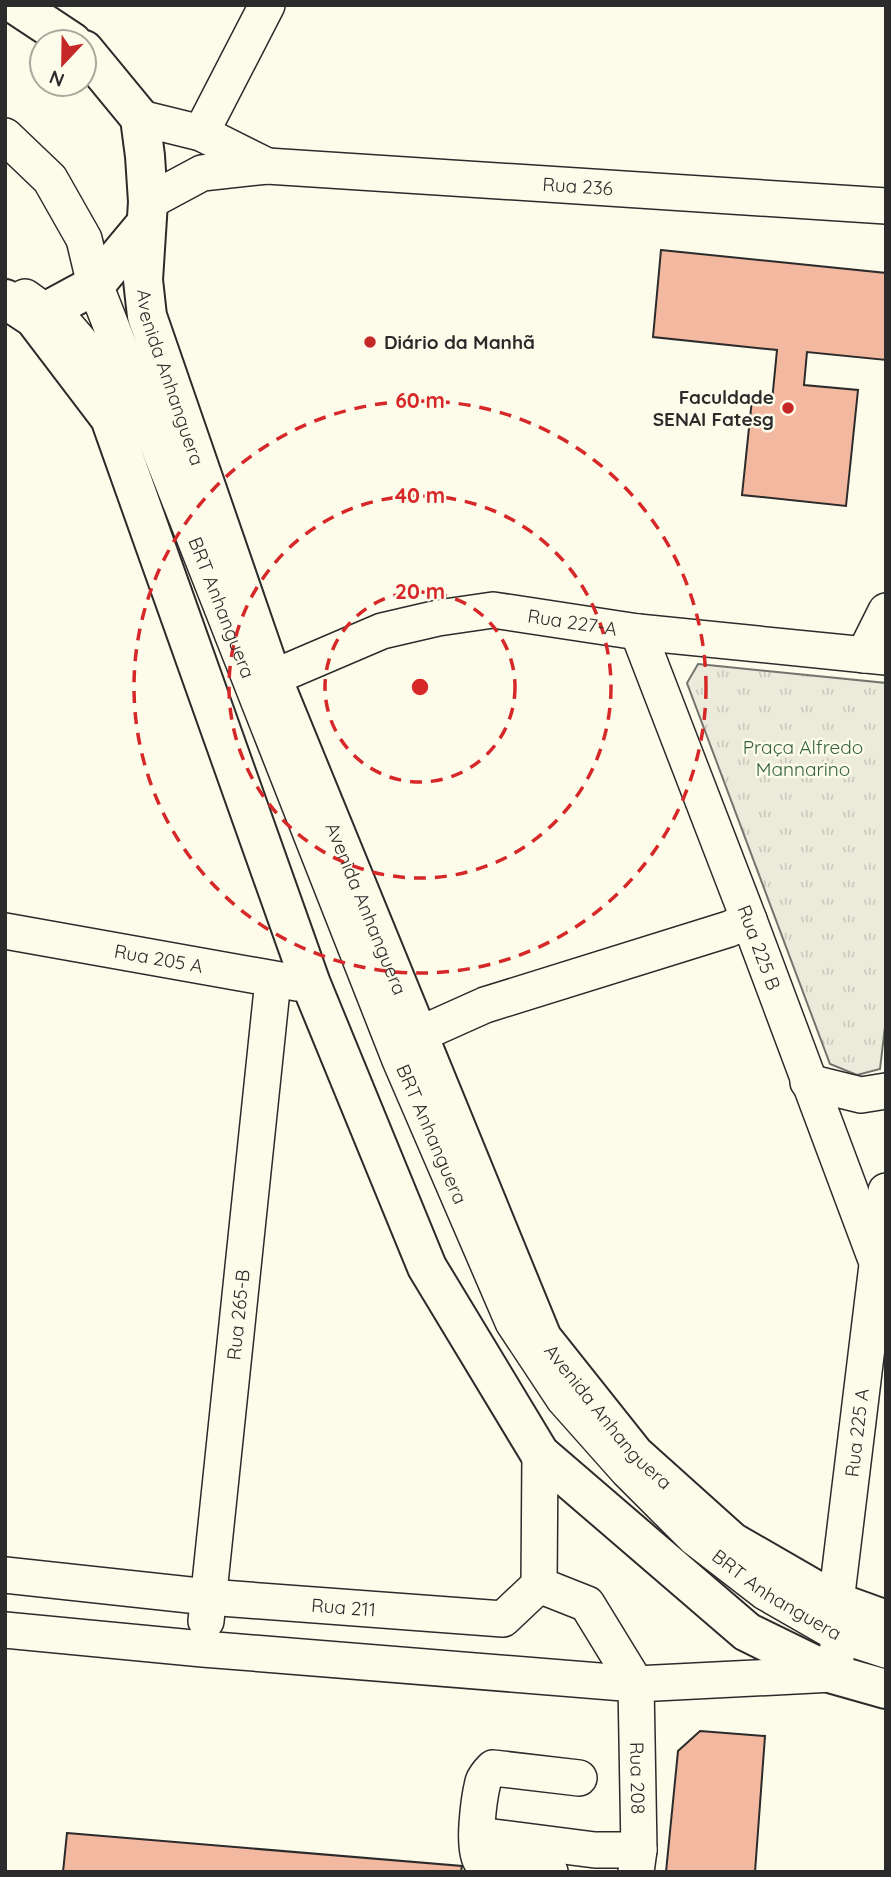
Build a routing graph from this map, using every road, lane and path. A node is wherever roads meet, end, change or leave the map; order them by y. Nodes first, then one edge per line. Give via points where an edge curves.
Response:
1 (267, 5) edge
2 (98, 67) edge
3 (139, 118) junction
4 (201, 133) junction
5 (5, 136) edge
6 (267, 166) junction
7 (886, 206) edge
8 (146, 213) junction
9 (5, 282) edge
10 (95, 285) junction
11 (28, 310) edge
12 (170, 473) junction
13 (886, 611) edge
14 (638, 632) junction
15 (875, 656) edge
16 (272, 678) junction
17 (749, 920) junction
18 (5, 931) edge
19 (273, 980) junction
20 (311, 984) junction
21 (418, 1035) junction
22 (808, 1082) junction
23 (886, 1091) edge
24 (886, 1191) edge
25 (877, 1265) junction
26 (540, 1454) junction
27 (5, 1575) edge
28 (539, 1585) junction
29 (208, 1597) junction
30 (838, 1618) junction
31 (886, 1620) edge
32 (5, 1630) edge
33 (203, 1649) junction
34 (886, 1650) edge
35 (833, 1674) junction
36 (636, 1684) junction
37 (886, 1689) edge
38 (579, 1778) dead end
39 (477, 1835) junction
40 (638, 1861) edge
41 (550, 1872) edge

1 - 4 street
2 - 3 main road, Avenida Anhanguera
3 - 4 street, Rua 236
3 - 8 main road, Avenida Anhanguera
4 - 6 street, Rua 236
5 - 10 street, BRT Anhanguera via 50,179 84,239
6 - 7 street, Rua 236
6 - 8 street, Rua 236 via 202,173
8 - 10 main road
8 - 16 main road, Avenida Anhanguera via 143,279 147,316
9 - 11 street, BRT Anhanguera
10 - 11 main road
10 - 12 street, BRT Anhanguera
11 - 12 street, BRT Anhanguera via 68,328 111,377
11 - 20 main road via 110,418
12 - 30 street, BRT Anhanguera via 400,1060 513,1322 564,1399 695,1538 765,1592
13 - 15 street
14 - 15 street, Rua 227-A
14 - 16 street, Rua 227-A via 493,610 382,631
14 - 17 street, Rua 225 B
16 - 21 main road, Avenida Anhanguera
17 - 21 street via 485,1005
17 - 22 street, Rua 225 B
18 - 19 street, Rua 205 A
19 - 20 street, Rua 205 A
19 - 29 street, Rua 265-B
20 - 26 main road via 427,1266
21 - 30 main road, Avenida Anhanguera via 542,1338 635,1455 732,1542
22 - 23 street via 861,1095
22 - 25 street, Rua 225 B
24 - 25 street, Rua 225 A
25 - 30 street, Rua 225 A
26 - 28 street
26 - 35 main road via 747,1632
27 - 29 street, Rua 211
28 - 29 street, Rua 211 via 503,1619
28 - 36 street via 587,1604
29 - 33 street, Rua 265-B
30 - 31 main road, Avenida Anhanguera
30 - 34 street, BRT Anhanguera
30 - 35 street, Rua 225 A
32 - 33 street
33 - 36 street
35 - 36 street
35 - 37 main road
36 - 40 street, Rua 208
38 - 39 street via 493,1768 484,1780
39 - 40 street via 595,1850
39 - 41 street via 481,1861

